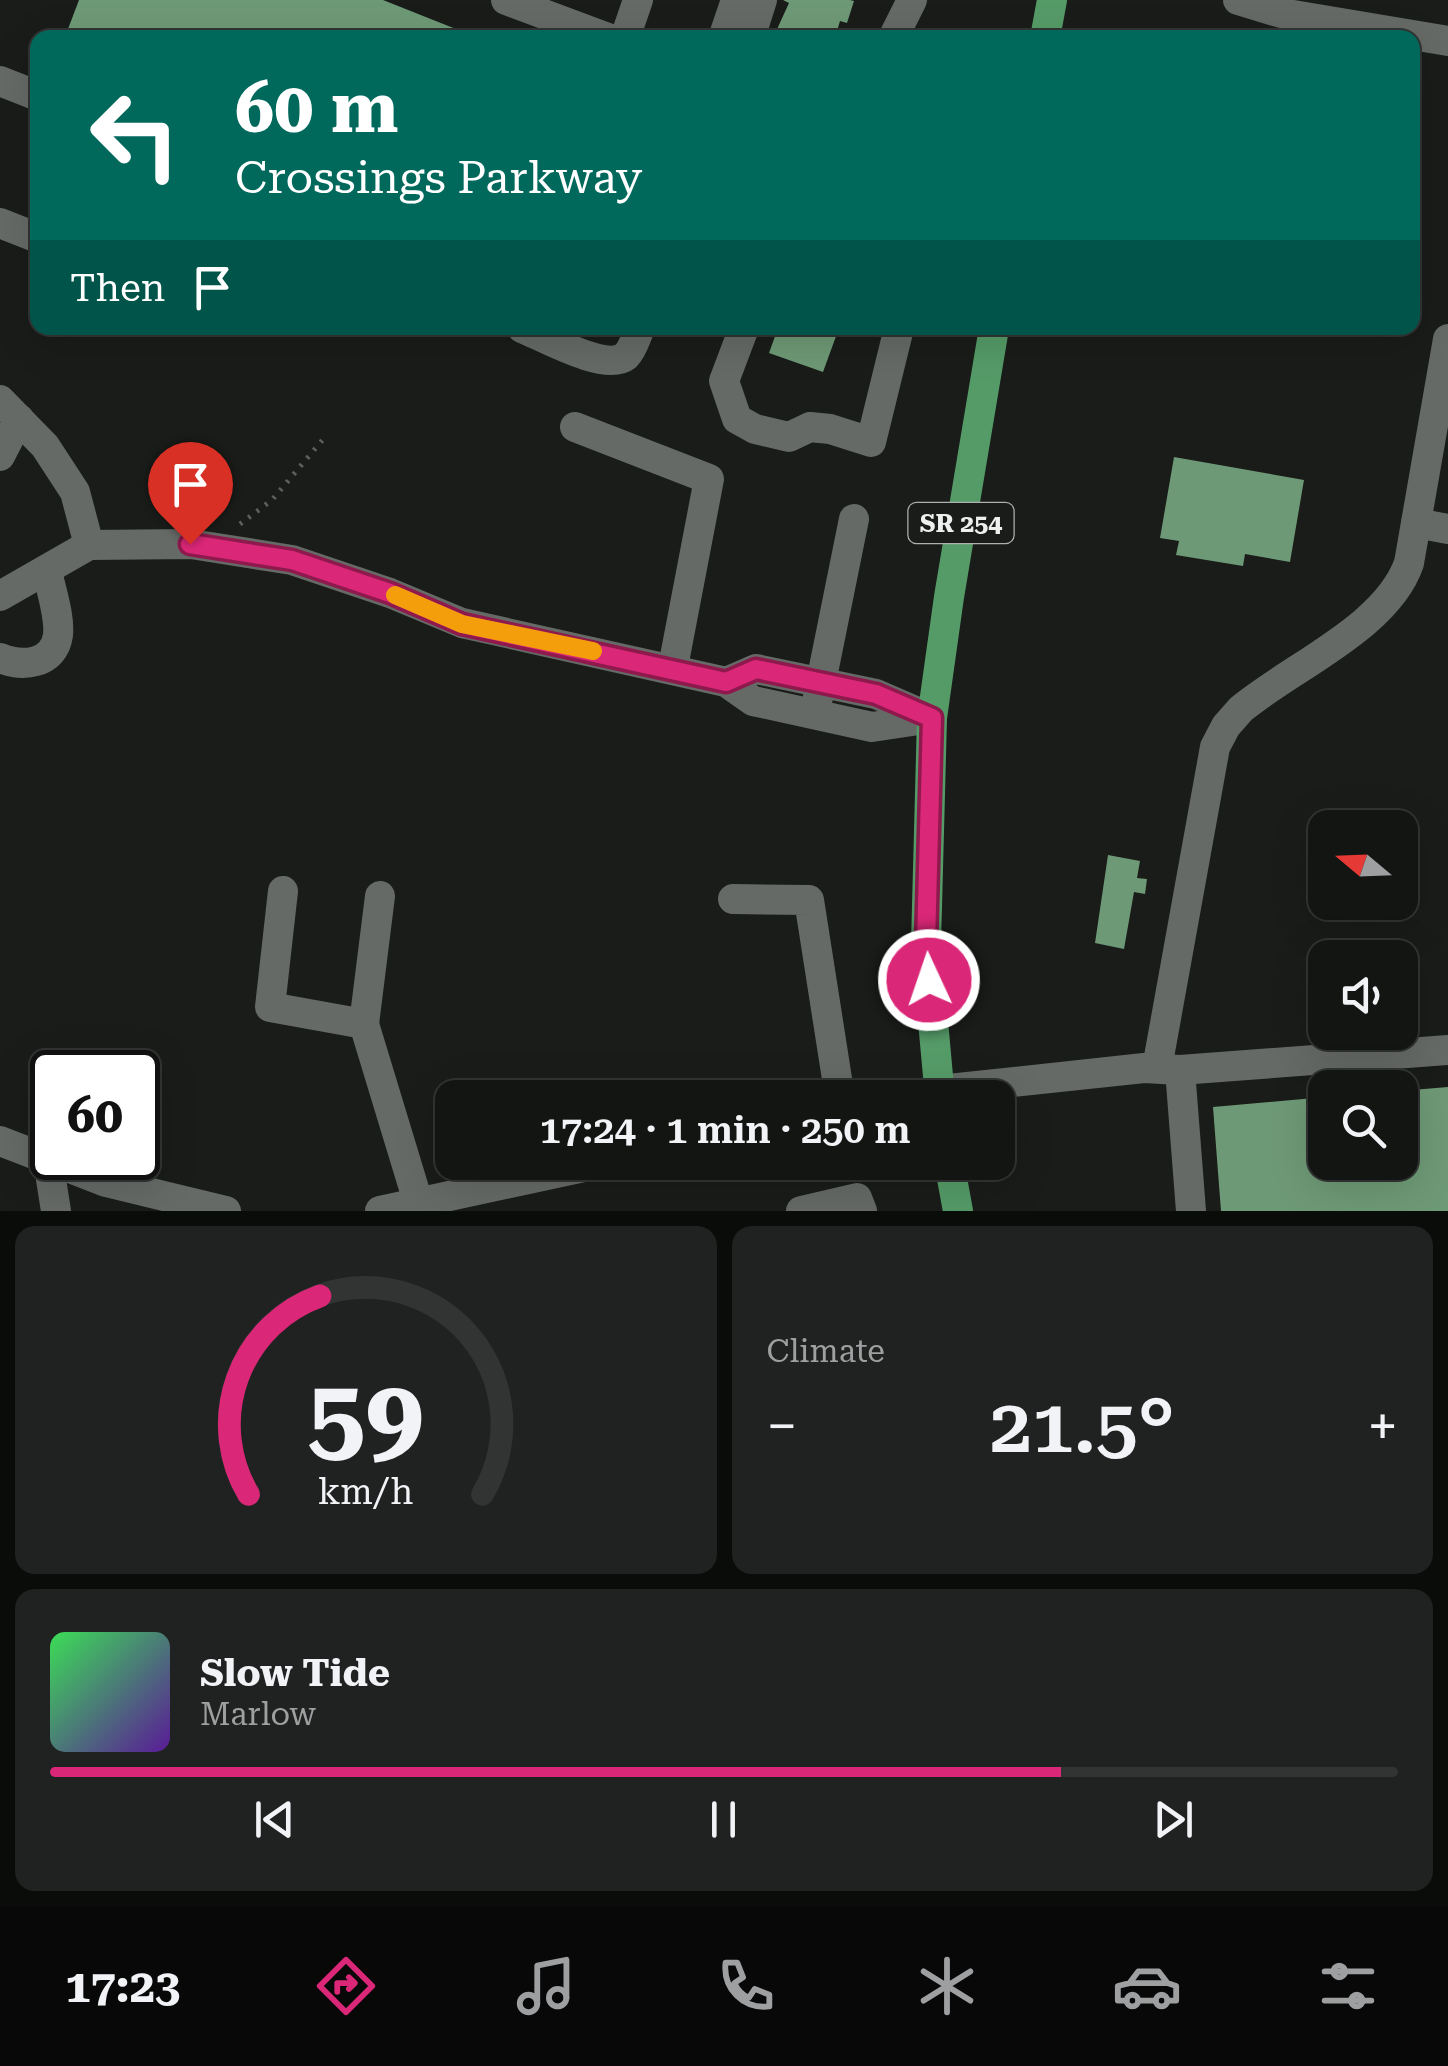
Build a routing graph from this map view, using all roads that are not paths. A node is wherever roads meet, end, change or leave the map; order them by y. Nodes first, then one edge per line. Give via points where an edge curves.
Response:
1 (506, 0) edge
2 (638, 0) edge
3 (736, 0) edge
4 (762, 0) edge
5 (912, 0) edge
6 (1052, 0) edge
7 (1238, 0) edge
8 (546, 7) edge
9 (592, 30) edge
10 (628, 30) edge
11 (726, 30) edge
12 (753, 30) edge
13 (897, 30) edge
14 (1046, 30) edge
15 (1379, 30) edge
16 (1420, 37) edge
17 (1448, 42) edge
18 (0, 81) edge
19 (30, 93) edge
20 (0, 223) edge
21 (30, 235) edge
22 (539, 335) edge
23 (637, 335) edge
24 (741, 335) edge
25 (898, 335) edge
26 (993, 335) edge
27 (1448, 339) edge
28 (9, 409) edge
29 (574, 427) dead end
30 (0, 456) edge
31 (854, 519) dead end
32 (1416, 523) junction
33 (1448, 529) edge
34 (90, 546) junction
35 (47, 571) junction
36 (0, 596) edge
37 (0, 658) edge
38 (673, 668) junction
39 (726, 682) junction
40 (821, 683) junction
41 (814, 714) junction
42 (932, 718) junction
43 (284, 890) dead end
44 (380, 896) dead end
45 (733, 899) dead end
46 (364, 1024) junction
47 (1448, 1050) edge
48 (1168, 1069) junction
49 (837, 1080) edge
50 (938, 1080) edge
51 (1015, 1086) edge
52 (0, 1141) edge
53 (30, 1153) edge
54 (51, 1180) edge
55 (101, 1180) edge
56 (528, 1180) edge
57 (952, 1180) edge
58 (419, 1205) junction
59 (56, 1211) edge
60 (226, 1211) edge
61 (380, 1211) edge
62 (801, 1211) edge
63 (862, 1211) edge
64 (958, 1211) edge
65 (1191, 1211) edge

1 - 8 street
2 - 10 street
3 - 11 street
4 - 12 street
5 - 13 street
6 - 14 main road
7 - 15 street
8 - 9 street
16 - 17 street
18 - 19 street
20 - 21 street
22 - 23 street via 615,362 630,354
24 - 25 street via 724,381 737,419 789,437 830,429 871,442
26 - 42 main road, SR 254
27 - 32 street
28 - 30 street
28 - 34 street via 45,446 75,492
29 - 38 street via 709,480
31 - 40 street
32 - 33 street
32 - 48 street via 1409,563 1389,601 1241,709 1215,747
34 - 35 street
34 - 38 street via 190,544 292,560 462,624
35 - 36 street
35 - 37 street via 55,644 28,664
38 - 39 street
39 - 40 street via 756,669
39 - 41 street via 753,701
40 - 41 street
40 - 42 street via 876,694
41 - 42 street via 872,727
42 - 50 main road, SR 254 via 926,944
43 - 46 street via 270,1008
44 - 46 street
45 - 49 street via 809,900
46 - 58 street
47 - 48 street
48 - 51 street
48 - 65 street
52 - 53 street
54 - 59 street
55 - 60 street
56 - 58 street
57 - 64 main road
58 - 61 street
62 - 63 street via 858,1198

